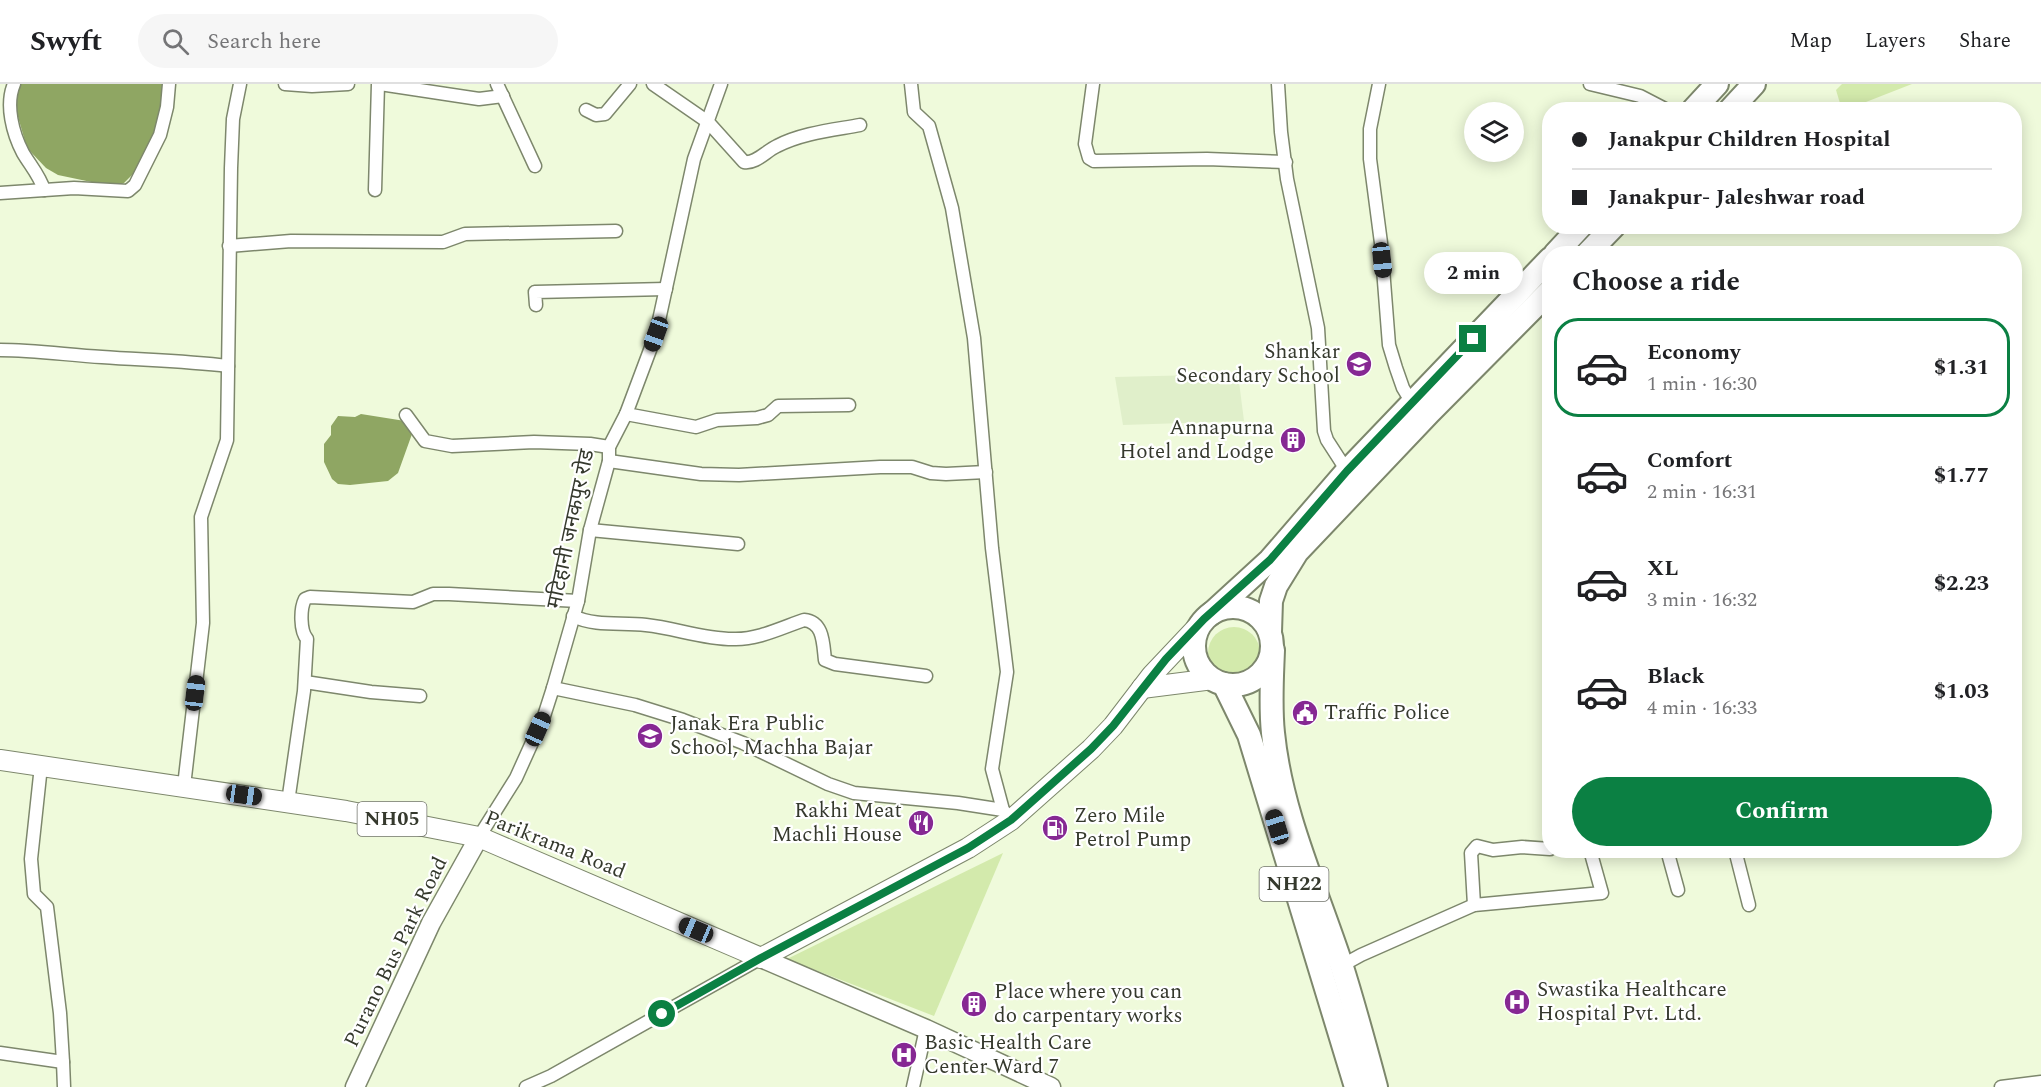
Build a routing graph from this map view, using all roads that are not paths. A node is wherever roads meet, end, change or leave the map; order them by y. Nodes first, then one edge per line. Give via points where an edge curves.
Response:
1 (14, 84) edge
2 (169, 84) edge
3 (240, 84) edge
4 (285, 84) edge
5 (348, 84) edge
6 (379, 84) edge
7 (497, 84) edge
8 (630, 84) edge
9 (653, 84) edge
10 (722, 84) edge
11 (911, 84) edge
12 (1093, 84) edge
13 (1278, 84) edge
14 (1379, 84) edge
15 (1590, 84) edge
16 (1717, 84) edge
17 (1754, 84) edge
18 (503, 96) junction
19 (1652, 102) edge
20 (1700, 102) edge
21 (1737, 102) edge
22 (586, 110) dead end
23 (708, 122) junction
24 (860, 125) dead end
25 (1286, 162) junction
26 (535, 165) dead end
27 (44, 190) junction
28 (375, 190) dead end
29 (0, 193) edge
30 (616, 231) dead end
31 (1574, 234) edge
32 (1606, 234) edge
33 (229, 246) junction
34 (1562, 246) edge
35 (1595, 246) edge
36 (1542, 267) edge
37 (666, 289) junction
38 (1542, 299) edge
39 (536, 305) dead end
40 (0, 350) edge
41 (228, 366) junction
42 (1412, 403) junction
43 (849, 405) dead end
44 (626, 414) junction
45 (406, 415) dead end
46 (609, 447) junction
47 (609, 461) junction
48 (1347, 471) junction
49 (986, 472) junction
50 (590, 530) junction
51 (738, 544) dead end
52 (578, 602) junction
53 (573, 616) junction
54 (1206, 618) junction
55 (1271, 641) junction
56 (926, 676) dead end
57 (305, 682) junction
58 (1218, 682) junction
59 (553, 688) junction
60 (1142, 688) junction
61 (420, 696) dead end
62 (0, 760) edge
63 (41, 766) junction
64 (184, 786) junction
65 (288, 802) junction
66 (1007, 815) junction
67 (479, 837) junction
68 (1542, 848) edge
69 (1592, 858) edge
70 (1669, 858) edge
71 (1737, 858) edge
72 (1678, 890) dead end
73 (1474, 905) junction
74 (1749, 905) dead end
75 (761, 958) junction
76 (1341, 966) junction
77 (926, 1029) junction
78 (0, 1053) edge
79 (63, 1062) junction
80 (2041, 1082) edge
81 (64, 1087) edge
82 (355, 1087) edge
83 (526, 1087) edge
84 (913, 1087) edge
85 (1051, 1087) edge
86 (1356, 1087) edge
87 (1376, 1087) edge
88 (2001, 1087) edge

1 - 27 street via 10,107 14,128
2 - 27 street via 160,135 135,185 128,191
3 - 33 street via 233,119
4 - 5 street
6 - 18 street via 479,99
6 - 28 street
7 - 18 street
8 - 22 street via 605,114
9 - 23 street
10 - 23 street, मटिहानी जनकपुर रोड
11 - 49 street via 914,112 929,126 961,254 974,338
12 - 25 street via 1085,144 1089,158 1094,161
13 - 25 street
14 - 42 street via 1370,129 1370,159 1389,345
15 - 19 street
16 - 20 highway
17 - 21 highway
18 - 26 street
23 - 24 street via 748,163 795,139
23 - 37 street, मटिहानी जनकपुर रोड via 694,159
25 - 48 street via 1318,328 1324,431
27 - 29 street
30 - 33 street via 465,234 443,243 291,241
31 - 34 highway
32 - 35 highway
33 - 41 street
36 - 42 highway
37 - 39 street via 535,292
37 - 44 street, मटिहानी जनकपुर रोड via 656,334
38 - 55 highway, NH22 via 1297,552 1271,602
40 - 41 street
41 - 64 street via 227,440 201,517 203,624
42 - 48 highway
43 - 44 street via 778,406 757,418 717,420 696,427
44 - 46 street, मटिहानी जनकपुर रोड
45 - 46 street via 425,441 452,446 534,442
46 - 47 street, मटिहानी जनकपुर रोड
47 - 49 street via 739,475 880,467 912,467 946,474
47 - 50 street, मटिहानी जनकपुर रोड
48 - 54 highway via 1270,560
49 - 66 street via 1007,672 992,769
50 - 51 street
50 - 52 street, मटिहानी जनकपुर रोड
52 - 53 street, मटिहानी जनकपुर रोड
52 - 57 street via 441,594 413,602 310,597 303,603 307,639
53 - 56 street via 594,623 645,625 733,639 811,621 821,632 825,660
53 - 59 street, मटिहानी जनकपुर रोड
54 - 55 highway via 1227,607 1245,608 1260,617
54 - 58 highway, NH22 via 1195,635 1194,650 1202,670
54 - 60 main road
55 - 58 highway, NH22 via 1268,665 1257,677 1243,684
55 - 76 highway, NH22 via 1274,741 1281,779
57 - 61 street
57 - 65 street
58 - 60 main road
58 - 86 highway, NH22 via 1249,735
59 - 66 street via 635,705 683,720 854,794 946,802
59 - 67 street, मटिहानी जनकपुर रोड via 516,778
60 - 66 main road via 1091,749
62 - 63 main road, Parikrama Road / NH05
63 - 64 main road, Parikrama Road / NH05
63 - 79 street via 31,859 33,894 47,907
64 - 65 main road, Parikrama Road / NH05
65 - 67 main road, Parikrama Road / NH05
66 - 75 main road via 968,848
67 - 75 main road, Parikrama Road / NH05
67 - 82 street, Purano Bus Park Road via 431,923
68 - 73 street via 1493,850 1477,846 1471,853
69 - 73 street via 1602,893
70 - 72 street
71 - 74 street
73 - 76 street
75 - 77 street, NH05
75 - 83 street
76 - 87 highway, NH22
77 - 84 street
77 - 85 street, NH05
78 - 79 street
79 - 81 street
80 - 88 street

